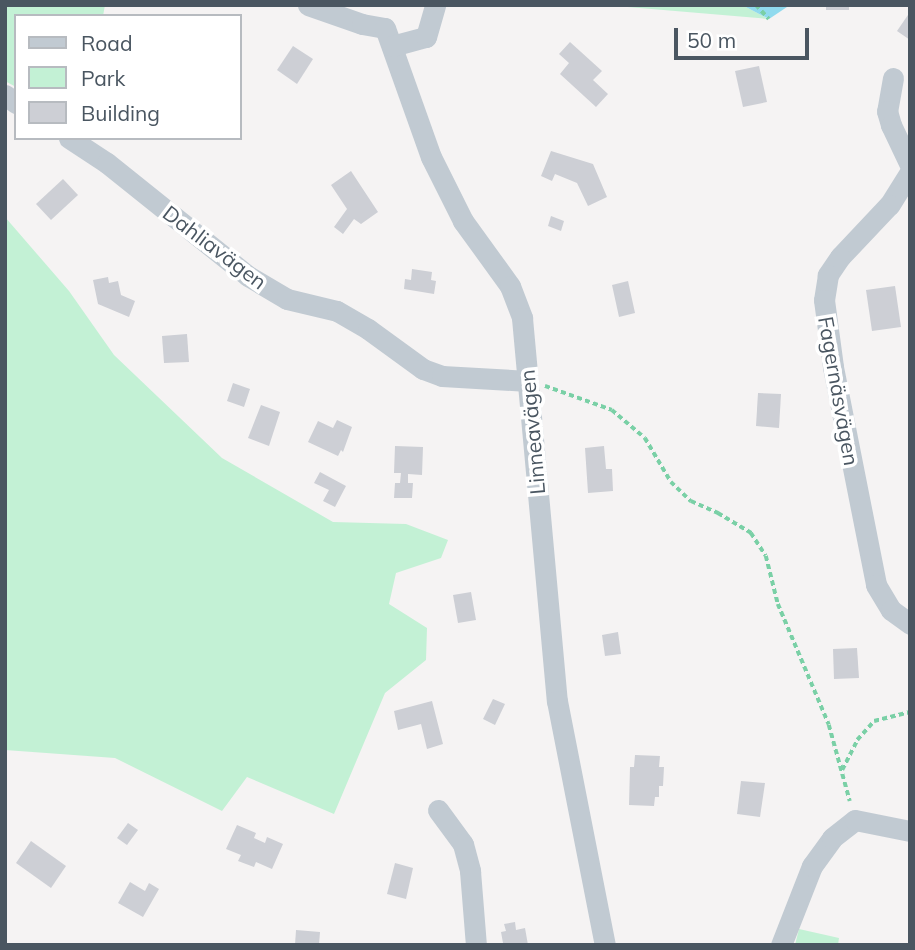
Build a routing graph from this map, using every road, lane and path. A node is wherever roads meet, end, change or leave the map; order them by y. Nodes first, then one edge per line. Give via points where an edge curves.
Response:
1 (308, 5) edge
2 (435, 5) edge
3 (756, 5) edge
4 (769, 19) dead end
5 (392, 46) junction
6 (893, 78) dead end
7 (72, 140) edge
8 (910, 165) edge
9 (910, 172) edge
10 (528, 382) junction
11 (910, 624) edge
12 (910, 712) edge
13 (842, 772) junction
14 (438, 810) dead end
15 (855, 820) junction
16 (910, 831) edge
17 (476, 945) edge
18 (605, 945) edge
19 (781, 945) edge

1 - 5 street, Linneavägen via 385,28
2 - 5 street via 426,37
3 - 4 path
5 - 10 street, Linneavägen via 463,221 510,286 522,318
6 - 8 street via 887,111
7 - 10 street, Dahliavägen via 248,276 287,299 337,311 423,369 442,376
9 - 11 street, Fagernäsvägen via 889,205 840,257 828,275 824,300 876,585 891,610
10 - 13 path via 612,410 645,438 671,482 691,501 751,533 766,556 778,604 829,725
10 - 18 street, Linneavägen via 557,701
12 - 13 path via 874,721 856,740
13 - 15 path
14 - 17 street via 463,844
15 - 16 street
15 - 19 street via 832,838 812,866

